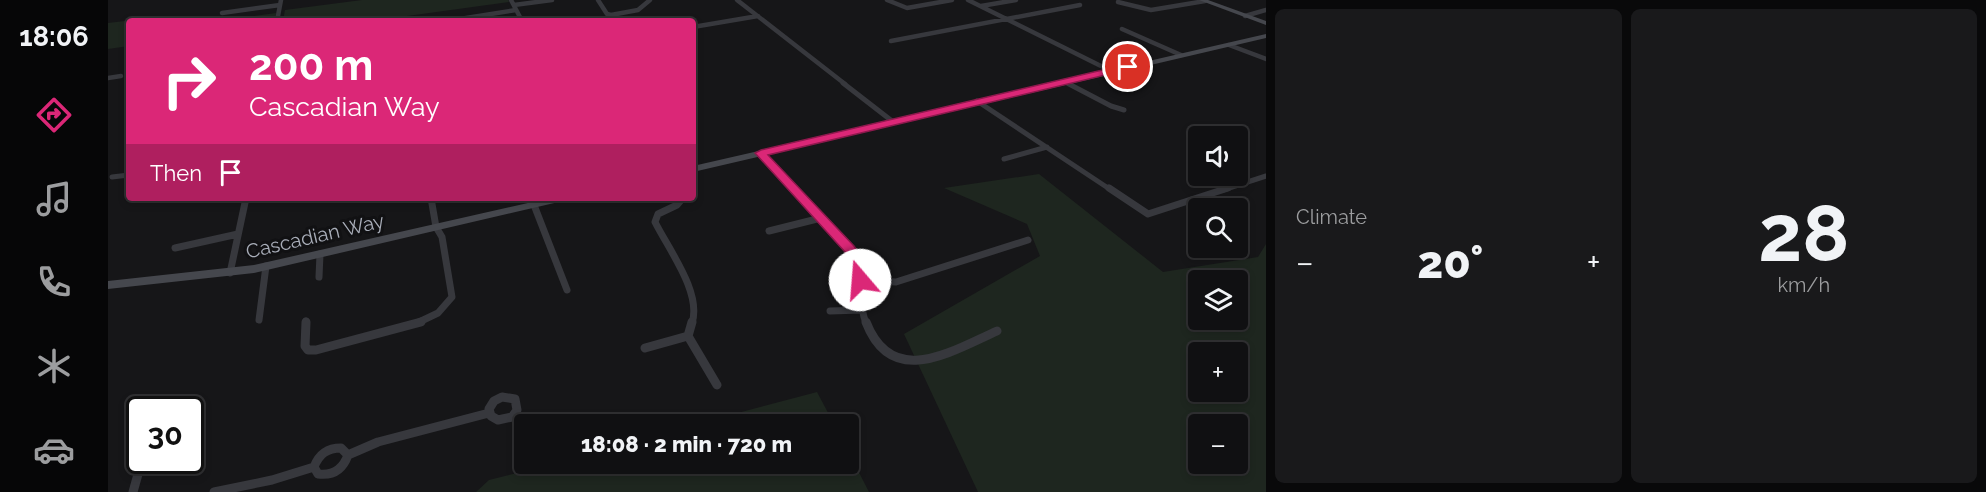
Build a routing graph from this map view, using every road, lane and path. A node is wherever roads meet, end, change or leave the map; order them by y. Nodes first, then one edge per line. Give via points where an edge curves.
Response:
1 (511, 0) edge
2 (550, 0) edge
3 (598, 0) edge
4 (650, 0) edge
5 (737, 0) edge
6 (887, 0) edge
7 (952, 0) edge
8 (969, 0) edge
9 (1016, 0) edge
10 (1204, 1) edge
11 (1118, 2) dead end
12 (280, 3) edge
13 (1080, 5) dead end
14 (981, 6) junction
15 (515, 8) junction
16 (1266, 10) edge
17 (222, 13) dead end
18 (758, 16) junction
19 (1245, 16) junction
20 (278, 18) edge
21 (463, 18) edge
22 (520, 18) edge
23 (1006, 19) junction
24 (1266, 24) edge
25 (696, 26) edge
26 (1122, 29) dead end
27 (1266, 36) edge
28 (891, 41) dead end
29 (1229, 45) junction
30 (1182, 55) junction
31 (1266, 59) edge
32 (1111, 71) junction
33 (121, 76) dead end
34 (108, 78) edge
35 (1064, 81) junction
36 (977, 101) junction
37 (1124, 110) dead end
38 (892, 122) junction
39 (1047, 147) junction
40 (761, 153) junction
41 (1004, 159) dead end
42 (696, 168) edge
43 (126, 175) edge
44 (1266, 176) edge
45 (112, 177) dead end
46 (245, 201) edge
47 (432, 201) edge
48 (551, 201) edge
49 (680, 201) edge
50 (534, 205) junction
51 (821, 218) junction
52 (436, 227) junction
53 (769, 231) dead end
54 (238, 234) junction
55 (1028, 240) dead end
56 (175, 248) dead end
57 (320, 254) junction
58 (266, 266) junction
59 (230, 273) junction
60 (319, 277) dead end
61 (860, 280) junction
62 (108, 285) edge
63 (567, 290) dead end
64 (830, 310) dead end
65 (861, 310) junction
66 (259, 320) dead end
67 (306, 321) dead end
68 (997, 331) dead end
69 (688, 336) junction
70 (645, 348) dead end
71 (717, 385) dead end
72 (489, 413) dead end
73 (348, 455) junction
74 (314, 467) junction
75 (138, 474) edge
76 (133, 492) edge
77 (214, 492) edge

1 - 15 street
2 - 15 street
3 - 4 street via 608,14 639,10
5 - 18 street
6 - 7 street via 907,8
8 - 14 street
9 - 14 street
10 - 11 street via 1151,11
10 - 19 street
12 - 17 street
12 - 20 street
13 - 23 street
14 - 23 street
15 - 21 street
15 - 22 street
16 - 19 street
18 - 25 street
18 - 38 street
19 - 24 street
23 - 28 street
23 - 32 street
26 - 30 street
27 - 29 street
29 - 30 street
29 - 31 street
30 - 32 street
32 - 35 street
33 - 34 street
35 - 36 street
35 - 37 street
36 - 38 street
36 - 39 street
38 - 40 street
39 - 41 street
39 - 44 street via 1148,214
40 - 42 street
40 - 51 street
43 - 45 street
46 - 54 street
47 - 52 street
48 - 50 street, Cascadian Way
49 - 69 street via 658,214 656,222 694,297 695,314
50 - 52 street, Cascadian Way
50 - 63 street
51 - 53 street
51 - 61 street via 857,260
52 - 57 street, Cascadian Way
52 - 67 street via 442,237 452,297 433,317 316,350 305,346
54 - 56 street
54 - 59 street
55 - 61 street via 896,282
57 - 58 street, Cascadian Way
57 - 60 street
58 - 59 street, Cascadian Way
58 - 66 street
59 - 62 street, Cascadian Way
61 - 65 street
64 - 65 street
65 - 68 street via 874,340 884,351 905,362 936,355
69 - 70 street
69 - 71 street
72 - 73 street via 378,442
73 - 74 street via 341,448 331,448 318,458
73 - 74 street via 340,470 328,475 318,474
74 - 77 street
75 - 76 street

